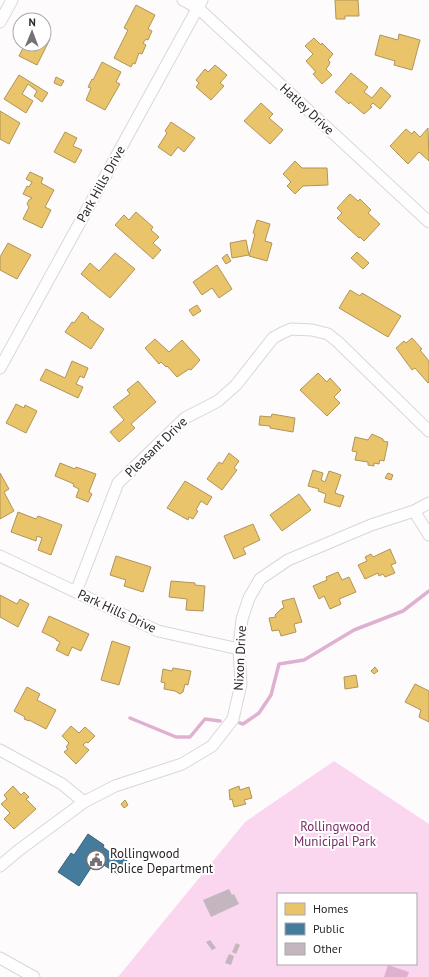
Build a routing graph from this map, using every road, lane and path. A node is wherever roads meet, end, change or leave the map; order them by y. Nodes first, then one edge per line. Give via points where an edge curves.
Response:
1 (12, 0) edge
2 (183, 0) edge
3 (200, 4) edge
4 (0, 22) edge
5 (429, 222) edge
6 (0, 368) edge
7 (429, 431) edge
8 (429, 503) edge
9 (414, 511) junction
10 (429, 535) edge
11 (0, 556) edge
12 (76, 592) junction
13 (239, 649) junction
14 (0, 750) edge
15 (84, 802) junction
16 (0, 866) edge
17 (0, 958) edge
18 (34, 977) edge

1 - 4 street
2 - 3 street, Hatley Drive
3 - 5 street, Hatley Drive
3 - 6 street, Park Hills Drive
7 - 12 street, Pleasant Drive via 328,334 291,328 273,338 236,385 218,401 185,418 118,483
8 - 9 street, Nixon Drive
9 - 10 street
9 - 13 street, Nixon Drive via 371,525 288,560 260,579 249,598 242,619
11 - 12 street, Park Hills Drive
12 - 13 street, Park Hills Drive via 158,631
13 - 15 street, Nixon Drive via 241,684 233,719 212,746 182,764 115,786
14 - 15 street via 62,784
15 - 16 street, Nixon Drive
17 - 18 street

